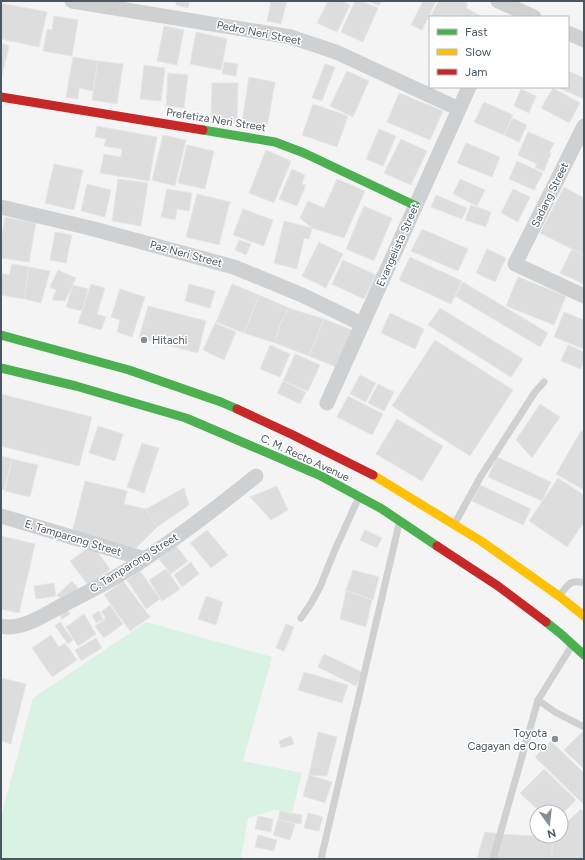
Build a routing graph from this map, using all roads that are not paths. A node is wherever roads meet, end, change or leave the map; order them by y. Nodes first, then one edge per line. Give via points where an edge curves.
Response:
1 (72, 1) edge
2 (501, 7) edge
3 (531, 16) edge
4 (569, 33) edge
5 (584, 40) edge
6 (469, 88) edge
7 (1, 97) edge
8 (459, 109) junction
9 (584, 126) edge
10 (416, 206) junction
11 (1, 207) edge
12 (584, 296) edge
13 (362, 324) junction
14 (1, 336) edge
15 (1, 368) edge
16 (544, 382) dead end
17 (327, 403) dead end
18 (256, 476) dead end
19 (359, 497) junction
20 (1, 516) edge
21 (400, 521) junction
22 (454, 525) junction
23 (145, 559) junction
24 (584, 583) edge
25 (558, 596) junction
26 (584, 616) edge
27 (301, 618) dead end
28 (1, 626) edge
29 (572, 644) junction
30 (584, 655) edge
31 (538, 700) junction
32 (584, 727) edge
33 (321, 859) edge
34 (493, 859) edge

1 - 8 street, Pedro Neri Street via 291,37 336,52
2 - 3 street
4 - 5 street
6 - 8 street, Evangelista Street
7 - 10 main road, Prefetiza Neri Street via 275,142
8 - 10 street, Evangelista Street
9 - 12 street, Sadang Street via 515,264
10 - 13 street, Evangelista Street
11 - 13 street, Paz Neri Street via 234,267 302,295
13 - 17 street, Evangelista Street
14 - 22 main road, C. M. Recto Avenue via 128,370 221,402 384,481
15 - 19 main road, C. M. Recto Avenue via 76,386 186,418 284,457
16 - 22 lane via 481,476
18 - 23 street, C. Tamparong Street
19 - 21 main road, C. M. Recto Avenue
19 - 27 lane via 320,587
20 - 23 street, E. Tamparong Street
21 - 29 main road, C. M. Recto Avenue via 498,586
21 - 33 lane
22 - 25 main road, C. M. Recto Avenue via 481,541
23 - 28 street, C. Tamparong Street via 103,585 31,621 15,626
24 - 25 lane via 572,582
25 - 26 main road, C. M. Recto Avenue
29 - 30 main road, C. M. Recto Avenue
29 - 31 lane
31 - 32 lane
31 - 34 lane

